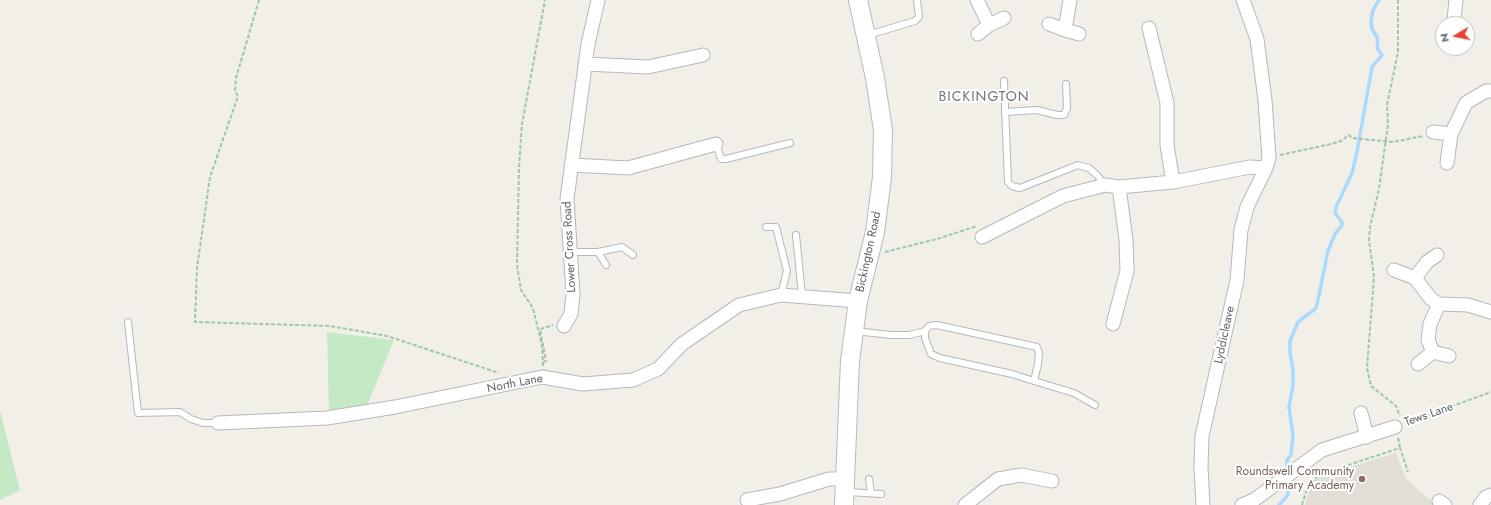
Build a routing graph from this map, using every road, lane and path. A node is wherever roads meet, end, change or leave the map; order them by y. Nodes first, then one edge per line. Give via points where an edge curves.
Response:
1 (259, 0) edge
2 (545, 0) edge
3 (598, 0) edge
4 (858, 0) edge
5 (917, 0) edge
6 (977, 0) edge
7 (1070, 0) edge
8 (1243, 0) edge
9 (1398, 0) edge
10 (1456, 0) edge
11 (1454, 16) edge
12 (1004, 18) dead end
13 (1049, 24) dead end
14 (989, 25) junction
15 (1149, 28) dead end
16 (1065, 30) junction
17 (978, 34) dead end
18 (1079, 34) dead end
19 (866, 35) junction
20 (703, 55) dead end
21 (585, 64) junction
22 (1004, 80) dead end
23 (1066, 84) dead end
24 (1491, 91) edge
25 (1004, 112) junction
26 (1429, 133) joint
27 (1451, 134) junction
28 (1352, 138) dead end
29 (1385, 142) junction
30 (790, 143) dead end
31 (716, 144) joint
32 (1447, 163) dead end
33 (571, 166) junction
34 (1266, 168) junction
35 (1173, 182) junction
36 (1105, 186) junction
37 (1119, 187) junction
38 (766, 227) dead end
39 (796, 235) dead end
40 (982, 237) dead end
41 (570, 252) junction
42 (598, 252) junction
43 (633, 255) dead end
44 (1437, 255) dead end
45 (606, 265) dead end
46 (1394, 270) dead end
47 (1415, 278) junction
48 (781, 295) junction
49 (802, 295) junction
50 (858, 301) junction
51 (1439, 304) junction
52 (1491, 312) edge
53 (128, 322) dead end
54 (566, 323) joint
55 (1113, 324) dead end
56 (854, 330) junction
57 (925, 331) junction
58 (1433, 352) junction
59 (1449, 356) dead end
60 (543, 362) junction
61 (1418, 364) dead end
62 (505, 374) dead end
63 (544, 377) junction
64 (1034, 381) junction
65 (1491, 392) edge
66 (1095, 405) dead end
67 (1361, 413) dead end
68 (218, 423) joint
69 (1399, 426) junction
70 (1367, 437) junction
71 (1408, 472) dead end
72 (869, 479) dead end
73 (1052, 481) dead end
74 (844, 492) edge
75 (870, 493) junction
76 (881, 494) dead end
77 (1491, 495) edge
78 (747, 500) dead end
79 (965, 505) edge
80 (1203, 505) edge
81 (1242, 505) edge
82 (1302, 505) edge
83 (1480, 505) edge

1 - 62 path via 236,78 235,91 238,96 210,176 197,268 196,322 330,326 387,336
2 - 60 path via 522,124 517,265 521,290 533,308
3 - 21 street, Lower Cross Road
4 - 19 main road, Bickington Road
5 - 19 lane via 919,17 915,21
6 - 14 street
7 - 16 street
8 - 34 street, Lyddicleave via 1258,46 1269,158
9 - 29 path via 1398,52 1387,105 1388,124
10 - 11 street
12 - 14 street
13 - 16 street
14 - 17 street
15 - 35 street via 1167,103 1167,145
16 - 18 street
19 - 50 main road, Bickington Road via 876,78 883,130 882,177 875,232
20 - 21 street via 648,67
21 - 33 street, Lower Cross Road
22 - 25 lane
23 - 25 lane via 1067,108 1064,115 1037,110
24 - 27 street via 1486,91 1466,103
25 - 36 lane via 1008,182 1012,186 1020,188 1078,165 1089,168
26 - 27 street
26 - 29 path
27 - 32 street
28 - 29 path
29 - 69 path via 1369,240 1374,277 1368,372 1371,386 1396,406
30 - 31 lane via 721,159
31 - 33 street via 628,168
33 - 41 street, Lower Cross Road via 567,199
34 - 35 street via 1250,167
34 - 80 street, Lyddicleave via 1247,207 1241,230 1237,280 1202,436
35 - 37 street
36 - 37 street
36 - 40 street via 1063,196
37 - 55 street via 1127,271
38 - 48 lane via 776,227 787,271
39 - 49 lane
41 - 42 lane
41 - 54 street, Lower Cross Road via 573,295 571,314
42 - 43 lane via 622,247
42 - 45 lane
44 - 47 street via 1427,262
46 - 47 street
47 - 51 street via 1431,299
48 - 49 street, North Lane
48 - 63 street, North Lane via 739,305 682,344 658,369 633,380 583,384
49 - 50 street, North Lane
50 - 56 main road, Bickington Road
51 - 52 street via 1468,305
51 - 58 street via 1430,324 1428,340
53 - 68 lane via 138,413 180,412 190,419 203,423
54 - 60 path via 540,329 546,361
56 - 57 lane via 891,335 910,335
56 - 74 main road, Bickington Road via 850,361
57 - 64 lane via 931,354
57 - 64 lane via 929,326 937,325 1036,347 1039,353
58 - 59 street
58 - 61 street
60 - 63 path
63 - 68 street, North Lane via 402,406 327,418
64 - 66 lane via 1074,393
65 - 69 path, Tews Lane
67 - 70 street
69 - 70 street, Tews Lane
70 - 81 street, Tews Lane via 1322,450 1254,500
71 - 82 path via 1400,448 1318,475 1307,489
72 - 75 lane
73 - 79 street via 1021,475 998,479
74 - 75 lane
74 - 78 street via 829,480
75 - 76 lane
77 - 83 street

